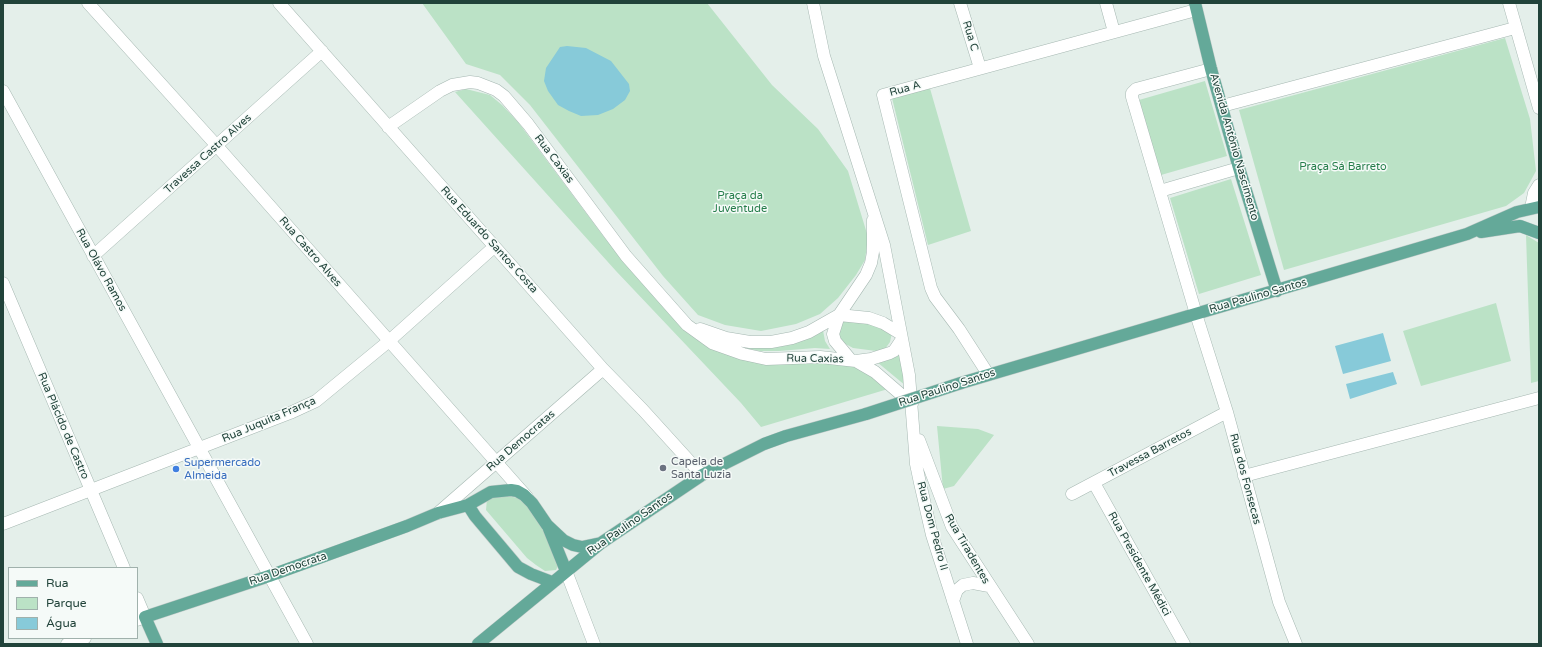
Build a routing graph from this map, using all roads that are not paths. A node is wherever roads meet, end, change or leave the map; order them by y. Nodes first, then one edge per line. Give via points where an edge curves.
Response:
1 (88, 3) edge
2 (279, 3) edge
3 (813, 3) edge
4 (960, 3) edge
5 (1106, 3) edge
6 (1509, 3) edge
7 (1196, 6) edge
8 (1515, 28) junction
9 (1114, 32) junction
10 (322, 51) junction
11 (980, 68) junction
12 (1211, 69) junction
13 (1534, 70) edge
14 (3, 91) edge
15 (1222, 106) junction
16 (1539, 108) edge
17 (388, 127) junction
18 (217, 146) junction
19 (1239, 168) junction
20 (1537, 187) edge
21 (1160, 191) junction
22 (872, 207) junction
23 (1535, 208) edge
24 (1538, 232) edge
25 (1468, 234) junction
26 (494, 247) junction
27 (93, 256) junction
28 (3, 283) edge
29 (1277, 291) junction
30 (1196, 314) junction
31 (839, 315) junction
32 (687, 325) junction
33 (901, 336) junction
34 (388, 341) junction
35 (853, 360) junction
36 (603, 369) junction
37 (988, 374) junction
38 (1539, 398) edge
39 (912, 404) junction
40 (1227, 412) junction
41 (914, 424) junction
42 (199, 448) junction
43 (497, 462) junction
44 (702, 475) junction
45 (1244, 476) junction
46 (1094, 483) junction
47 (90, 491) junction
48 (1072, 494) dead end
49 (532, 503) junction
50 (468, 504) junction
51 (438, 513) junction
52 (3, 524) edge
53 (547, 525) junction
54 (601, 543) junction
55 (124, 567) edge
56 (566, 571) junction
57 (269, 576) junction
58 (552, 582) junction
59 (989, 586) junction
60 (953, 602) junction
61 (138, 603) edge
62 (141, 619) edge
63 (82, 639) edge
64 (67, 644) edge
65 (157, 644) edge
66 (306, 644) edge
67 (478, 644) edge
68 (594, 644) edge
69 (967, 644) edge
70 (1028, 644) edge
71 (1184, 644) edge
72 (1296, 644) edge

1 - 18 street, Rua Castro Alves
2 - 10 street, Rua Eduardo Santos Costa
3 - 22 street via 824,56
4 - 11 street, Rua C
5 - 9 street
6 - 8 street
7 - 9 street, Rua A
7 - 12 main road, Avenida Antônio Nascimento
8 - 13 street
8 - 15 street
9 - 11 street, Rua A
10 - 17 street, Rua Eduardo Santos Costa
10 - 18 street, Travessa Castro Alves
11 - 37 street, Rua A via 882,96 931,288
12 - 15 main road, Avenida Antônio Nascimento
12 - 21 street via 1136,89 1132,93
13 - 16 street
14 - 27 street, Rua Olávo Ramos
15 - 19 main road, Avenida Antônio Nascimento
17 - 26 street, Rua Eduardo Santos Costa
17 - 32 street, Rua Caxias via 452,85 470,82 496,90 512,104 528,124 626,256
18 - 27 street, Travessa Castro Alves
18 - 34 street, Rua Castro Alves
19 - 21 street
19 - 29 main road, Avenida Antônio Nascimento
20 - 23 street
21 - 30 street
22 - 31 street via 871,263 866,275
22 - 33 street, Rua Dom Pedro II via 884,244
23 - 24 main road via 1532,222
23 - 25 main road, Rua Paulino Santos via 1518,212
24 - 25 main road, Rua Paulino Santos via 1520,226
25 - 29 main road, Rua Paulino Santos
26 - 34 street, Rua Juquita França
26 - 36 street, Rua Eduardo Santos Costa
27 - 42 street, Rua Olávo Ramos
28 - 47 street, Rua Plácido de Castro
29 - 30 main road, Rua Paulino Santos
30 - 37 main road, Rua Paulino Santos
30 - 40 street, Rua dos Fonsecas
31 - 32 street, Rua Caxias via 809,332 771,342 726,338
31 - 33 street via 869,318 883,323
31 - 35 street via 833,338
32 - 35 street, Rua Caxias via 712,343 743,354 766,358 820,357
33 - 35 street via 894,351 890,353 871,359
33 - 39 street, Rua Dom Pedro II
34 - 42 street, Rua Juquita França via 316,401
34 - 43 street, Rua Castro Alves
35 - 39 street, Rua Caxias via 875,372
36 - 43 street, Rua Democratas
36 - 44 street, Rua Eduardo Santos Costa
37 - 44 main road, Rua Paulino Santos, bridge via 866,414 786,436 764,444
38 - 45 street
39 - 41 street, Rua Dom Pedro II
40 - 45 street, Rua dos Fonsecas
40 - 46 street, Travessa Barretos
41 - 59 street, Rua Tiradentes via 952,527
41 - 60 street, Rua Dom Pedro II via 916,464 920,483 932,535
42 - 47 street, Rua Juquita França
42 - 57 street, Rua Olávo Ramos
43 - 49 street, Rua Castro Alves
43 - 51 street, Rua Democratas
44 - 54 main road, Rua Paulino Santos
45 - 72 street, Rua dos Fonsecas via 1279,602
46 - 48 street, Travessa Barretos
46 - 71 street, Rua Presidente Médici
47 - 52 street, Rua Juquita França
47 - 55 street, Rua Plácido de Castro
49 - 50 main road, Rua Democrata via 517,491 501,490 491,492
49 - 53 main road, Rua Democrata
50 - 51 main road, Rua Democrata
50 - 58 main road via 518,567
51 - 57 main road, Rua Democrata
53 - 54 main road via 563,540 573,545
53 - 56 main road
54 - 56 main road, Rua Paulino Santos
56 - 58 main road, Rua Paulino Santos
56 - 68 street
57 - 62 main road, Rua Democrata
57 - 66 street, Rua Olávo Ramos
58 - 67 main road, Rua Paulino Santos
59 - 60 street via 973,583 963,585 957,590
59 - 70 street, Rua Tiradentes
60 - 69 street, Rua Dom Pedro II
61 - 62 street
62 - 65 main road
63 - 64 street

